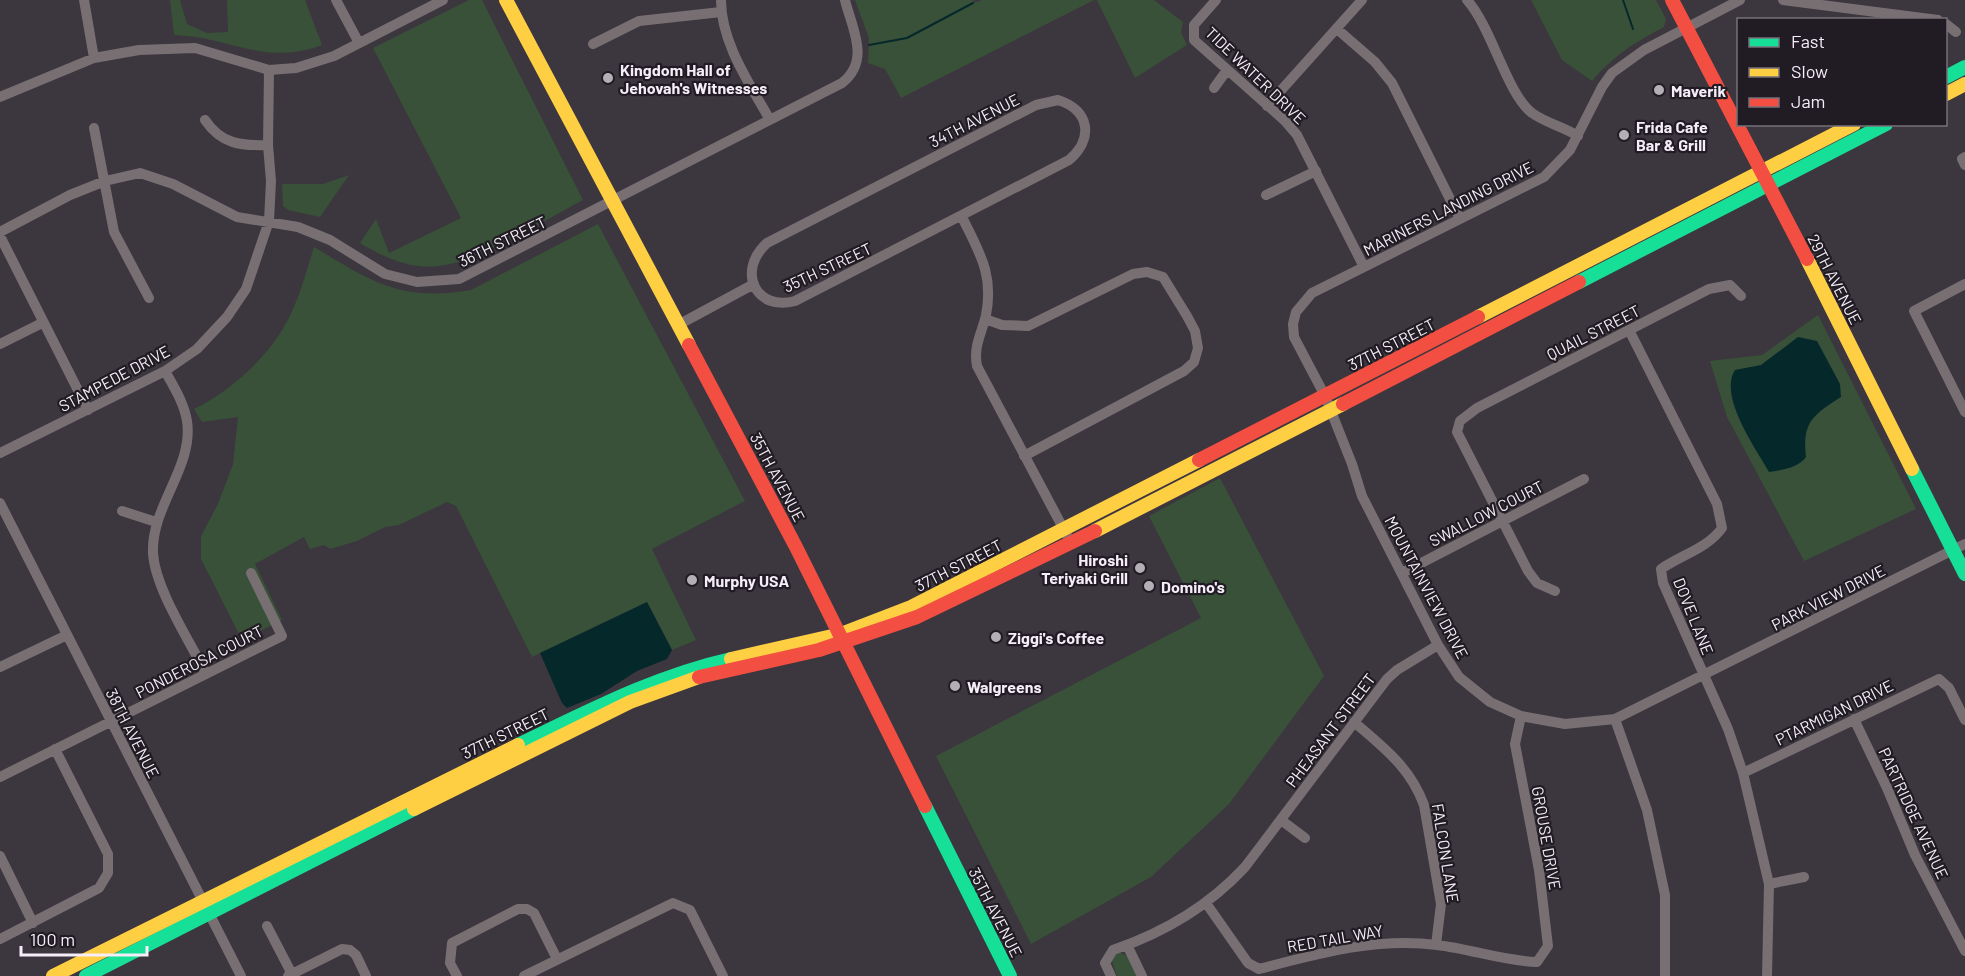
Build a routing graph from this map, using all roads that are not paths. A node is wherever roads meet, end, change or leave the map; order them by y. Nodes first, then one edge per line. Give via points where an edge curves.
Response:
1 (84, 0) edge
2 (336, 0) edge
3 (443, 0) edge
4 (506, 0) edge
5 (845, 0) edge
6 (1216, 0) edge
7 (1362, 0) edge
8 (1467, 0) edge
9 (1672, 0) edge
10 (1740, 0) edge
11 (1783, 0) edge
12 (721, 6) edge
13 (1854, 15) edge
14 (1904, 18) edge
15 (1947, 25) edge
16 (1687, 28) junction
17 (1337, 29) junction
18 (1956, 32) dead end
19 (359, 43) junction
20 (593, 44) dead end
21 (94, 58) junction
22 (1965, 67) edge
23 (269, 70) junction
24 (1227, 70) junction
25 (1947, 76) edge
26 (1965, 84) edge
27 (1214, 88) dead end
28 (1947, 93) edge
29 (0, 97) edge
30 (1268, 105) junction
31 (1735, 110) edge
32 (205, 120) dead end
33 (770, 120) junction
34 (1742, 126) edge
35 (1850, 126) edge
36 (1882, 126) edge
37 (94, 128) dead end
38 (1578, 136) junction
39 (268, 145) junction
40 (1316, 171) junction
41 (1761, 171) junction
42 (105, 181) junction
43 (1769, 184) junction
44 (1266, 195) dead end
45 (612, 202) junction
46 (962, 217) junction
47 (1460, 219) junction
48 (269, 221) junction
49 (0, 234) edge
50 (1364, 267) junction
51 (754, 284) junction
52 (1965, 284) edge
53 (1741, 296) dead end
54 (149, 298) dead end
55 (985, 319) junction
56 (42, 323) junction
57 (678, 325) junction
58 (1629, 330) junction
59 (0, 344) edge
60 (165, 371) junction
61 (1325, 396) junction
62 (88, 410) junction
63 (1329, 411) junction
64 (1965, 412) edge
65 (0, 453) edge
66 (1024, 456) junction
67 (1584, 480) dead end
68 (0, 503) edge
69 (122, 511) dead end
70 (156, 522) junction
71 (1502, 522) junction
72 (1065, 531) junction
73 (1071, 543) junction
74 (1959, 547) edge
75 (251, 573) dead end
76 (1402, 573) junction
77 (1965, 574) edge
78 (1554, 591) dead end
79 (67, 635) junction
80 (843, 638) junction
81 (1438, 645) junction
82 (0, 666) edge
83 (206, 674) junction
84 (1704, 676) junction
85 (1521, 716) junction
86 (1615, 719) junction
87 (1854, 719) junction
88 (1965, 720) edge
89 (110, 722) junction
90 (1353, 722) junction
91 (55, 749) junction
92 (1743, 773) junction
93 (0, 777) edge
94 (1281, 820) junction
95 (1305, 838) dead end
96 (0, 856) edge
97 (1804, 877) dead end
98 (1769, 884) junction
99 (1206, 903) junction
100 (206, 906) junction
101 (33, 923) junction
102 (267, 926) dead end
103 (0, 939) edge
104 (1127, 945) junction
105 (1436, 945) junction
106 (1965, 951) edge
107 (557, 959) junction
108 (1537, 962) joint
109 (291, 975) edge
110 (53, 976) edge
111 (86, 976) edge
112 (241, 976) edge
113 (366, 976) edge
114 (457, 976) edge
115 (524, 976) edge
116 (723, 976) edge
117 (1010, 976) edge
118 (1111, 976) edge
119 (1142, 976) edge
120 (1665, 976) edge
121 (1767, 976) edge

1 - 21 street
2 - 19 street
3 - 19 street
4 - 45 main road, 35TH AVENUE
5 - 33 street via 859,56 850,77
6 - 24 street, TIDE WATER DRIVE via 1194,25 1192,33 1194,40
7 - 17 street
8 - 38 street via 1479,15 1524,105
9 - 16 main road, 29TH AVENUE
10 - 16 street, MARINERS LANDING DRIVE
11 - 13 street
12 - 20 street via 639,21
12 - 33 street via 731,46
13 - 14 street
15 - 18 street
16 - 31 main road, 29TH AVENUE
16 - 38 street, MARINERS LANDING DRIVE via 1626,61 1612,73
17 - 30 street
17 - 47 street via 1376,62 1392,83
19 - 23 street via 296,68
21 - 23 street via 139,50 195,48
21 - 29 street
22 - 25 main road
23 - 39 street, STAMPEDE DRIVE
24 - 27 street
24 - 30 street, TIDE WATER DRIVE
26 - 28 main road
30 - 40 street, TIDE WATER DRIVE via 1297,135
32 - 39 street via 215,135 229,141
33 - 45 street
34 - 41 main road, 29TH AVENUE
35 - 41 main road, 37TH STREET
36 - 43 main road, 37TH STREET
37 - 42 street
38 - 47 street, MARINERS LANDING DRIVE via 1544,177
39 - 48 street, STAMPEDE DRIVE
40 - 44 street
40 - 50 street, TIDE WATER DRIVE
41 - 43 main road, 29TH AVENUE
41 - 61 main road, 37TH STREET
42 - 48 street, 36TH STREET via 140,173 173,184 237,217
42 - 49 street, 36TH STREET via 70,195
42 - 54 street via 114,232
43 - 63 main road, 37TH STREET
43 - 74 main road, 29TH AVENUE
45 - 48 street, 36TH STREET via 459,279 417,282 385,274 330,240
45 - 57 main road, 35TH AVENUE
46 - 51 street, 35TH STREET via 795,301 771,301
46 - 51 street, 34TH AVENUE via 1079,152 1086,133 1075,107 1058,100 1036,105 767,243 754,256
46 - 55 street via 987,268
47 - 50 street, MARINERS LANDING DRIVE
48 - 60 street, STAMPEDE DRIVE via 246,289 227,317 197,349
49 - 56 street
50 - 61 street, MARINERS LANDING DRIVE via 1312,293 1296,312 1294,337
51 - 57 street
52 - 64 street via 1914,311
53 - 58 street, QUAIL STREET via 1730,285 1709,288
55 - 66 street via 977,338 977,366
55 - 66 street via 1002,325 1028,326 1133,274 1147,272 1166,280 1197,338 1196,357 1184,371
56 - 59 street
56 - 62 street
57 - 80 main road, 35TH AVENUE
58 - 71 street, QUAIL STREET via 1477,408 1460,421 1457,432
58 - 84 street, DOVE LANE via 1717,504 1722,528 1714,539 1661,569 1669,598
60 - 62 street, STAMPEDE DRIVE
60 - 70 street via 184,411 188,438
61 - 63 street, MOUNTAINVIEW DRIVE
61 - 72 main road, 37TH STREET
62 - 65 street, STAMPEDE DRIVE
63 - 73 main road, 37TH STREET
63 - 76 street, MOUNTAINVIEW DRIVE via 1362,496
66 - 72 street
67 - 71 street, SWALLOW COURT
68 - 79 street, 38TH AVENUE
69 - 70 street
70 - 83 street via 153,554 159,576
71 - 76 street, SWALLOW COURT
71 - 78 street via 1537,583
72 - 73 street
72 - 80 main road, 37TH STREET
73 - 80 main road, 37TH STREET via 917,617
74 - 77 main road, 29TH AVENUE
74 - 84 street, PARK VIEW DRIVE
75 - 83 street, PONDEROSA COURT via 282,636
76 - 81 street, MOUNTAINVIEW DRIVE
79 - 82 street
79 - 89 street, 38TH AVENUE
80 - 100 main road, 37TH STREET via 698,677 630,702
80 - 117 main road, 35TH AVENUE
81 - 85 street, MOUNTAINVIEW DRIVE via 1459,677 1490,702
81 - 90 street, PHEASANT STREET via 1397,670
83 - 89 street, PONDEROSA COURT
84 - 86 street, MOUNTAINVIEW DRIVE
84 - 92 street, DOVE LANE
85 - 86 street, MOUNTAINVIEW DRIVE via 1565,724
85 - 108 street, GROUSE DRIVE via 1515,744 1539,870 1548,946
86 - 120 street via 1647,810 1665,895
87 - 88 street, PTARMIGAN DRIVE via 1939,679 1949,688
87 - 92 street, PTARMIGAN DRIVE
87 - 106 street, PARTRIDGE AVENUE via 1915,855
89 - 91 street, PONDEROSA COURT
89 - 100 street, 38TH AVENUE
90 - 94 street, PHEASANT STREET
90 - 105 street, FALCON LANE via 1409,772 1424,805 1441,904
91 - 93 street, PONDEROSA COURT
91 - 101 street via 108,854 108,873 99,888
92 - 98 street, DOVE LANE
94 - 95 street
94 - 99 street, PHEASANT STREET via 1245,867
96 - 101 street
97 - 98 street
98 - 121 street, DOVE LANE
99 - 104 street, PHEASANT STREET via 1149,937
99 - 105 street, RED TAIL WAY via 1248,963 1259,969 1377,943
100 - 110 main road, 37TH STREET
100 - 111 main road, 37TH STREET
100 - 112 street, 38TH AVENUE
101 - 103 street
102 - 109 street
104 - 118 street, PHEASANT STREET via 1107,956 1105,963
104 - 119 street
105 - 108 street, RED TAIL WAY
107 - 114 street via 534,913 518,909 452,943 450,963
107 - 115 street
107 - 116 street via 673,903 690,910
109 - 113 street via 342,950 350,950

